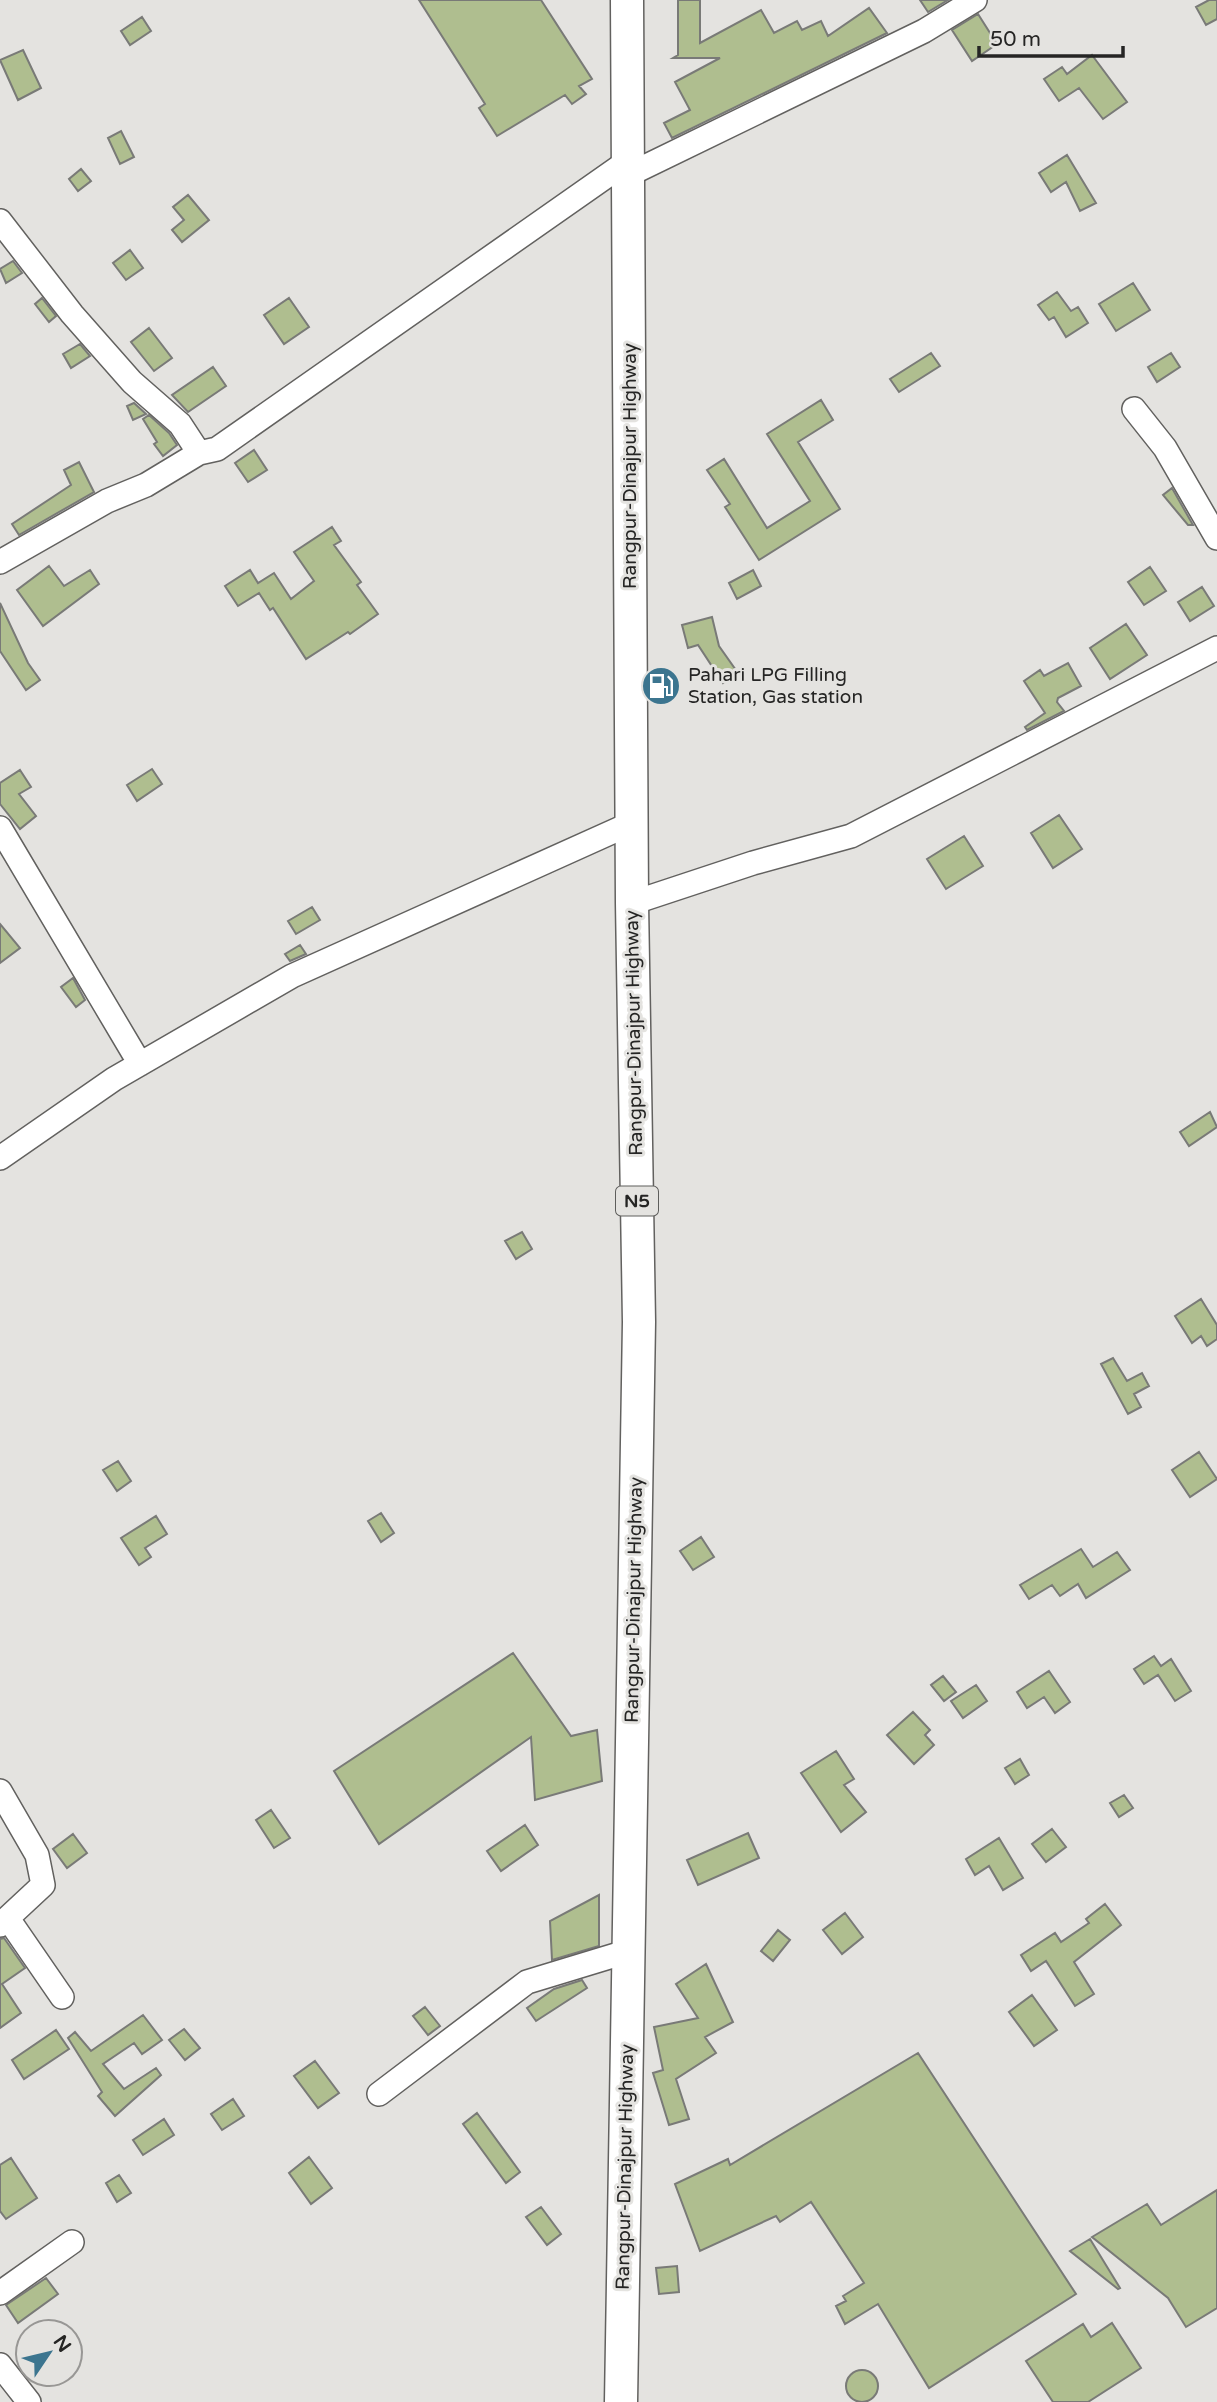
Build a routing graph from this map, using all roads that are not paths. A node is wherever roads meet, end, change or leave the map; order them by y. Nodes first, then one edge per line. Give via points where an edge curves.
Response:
1 (627, 0) edge
2 (975, 0) edge
3 (628, 168) junction
4 (0, 221) edge
5 (1134, 409) dead end
6 (199, 453) junction
7 (1217, 538) edge
8 (0, 562) edge
9 (1217, 648) edge
10 (632, 823) junction
11 (0, 828) edge
12 (632, 903) junction
13 (140, 1064) junction
14 (0, 1158) edge
15 (0, 1791) edge
16 (4, 1923) edge
17 (629, 1951) junction
18 (62, 1997) dead end
19 (379, 2094) dead end
20 (72, 2242) dead end
21 (0, 2293) edge
22 (0, 2365) edge
23 (29, 2402) edge
24 (621, 2402) edge

1 - 3 highway, Rangpur-Dinajpur Highway / N5
2 - 3 street via 924,31
3 - 6 street via 217,449
3 - 10 highway, Rangpur-Dinajpur Highway / N5
4 - 6 street via 72,314 132,382 180,424
5 - 7 street via 1165,448
6 - 8 street
9 - 12 street via 851,836
10 - 12 highway, Rangpur-Dinajpur Highway / N5
10 - 13 street via 292,976
11 - 13 street
12 - 17 highway, Rangpur-Dinajpur Highway / N5 via 639,1322
13 - 14 street
15 - 16 street via 37,1855 43,1885
16 - 18 street
17 - 19 street via 527,1982
17 - 24 highway, Rangpur-Dinajpur Highway / N5
20 - 21 street
22 - 23 street

